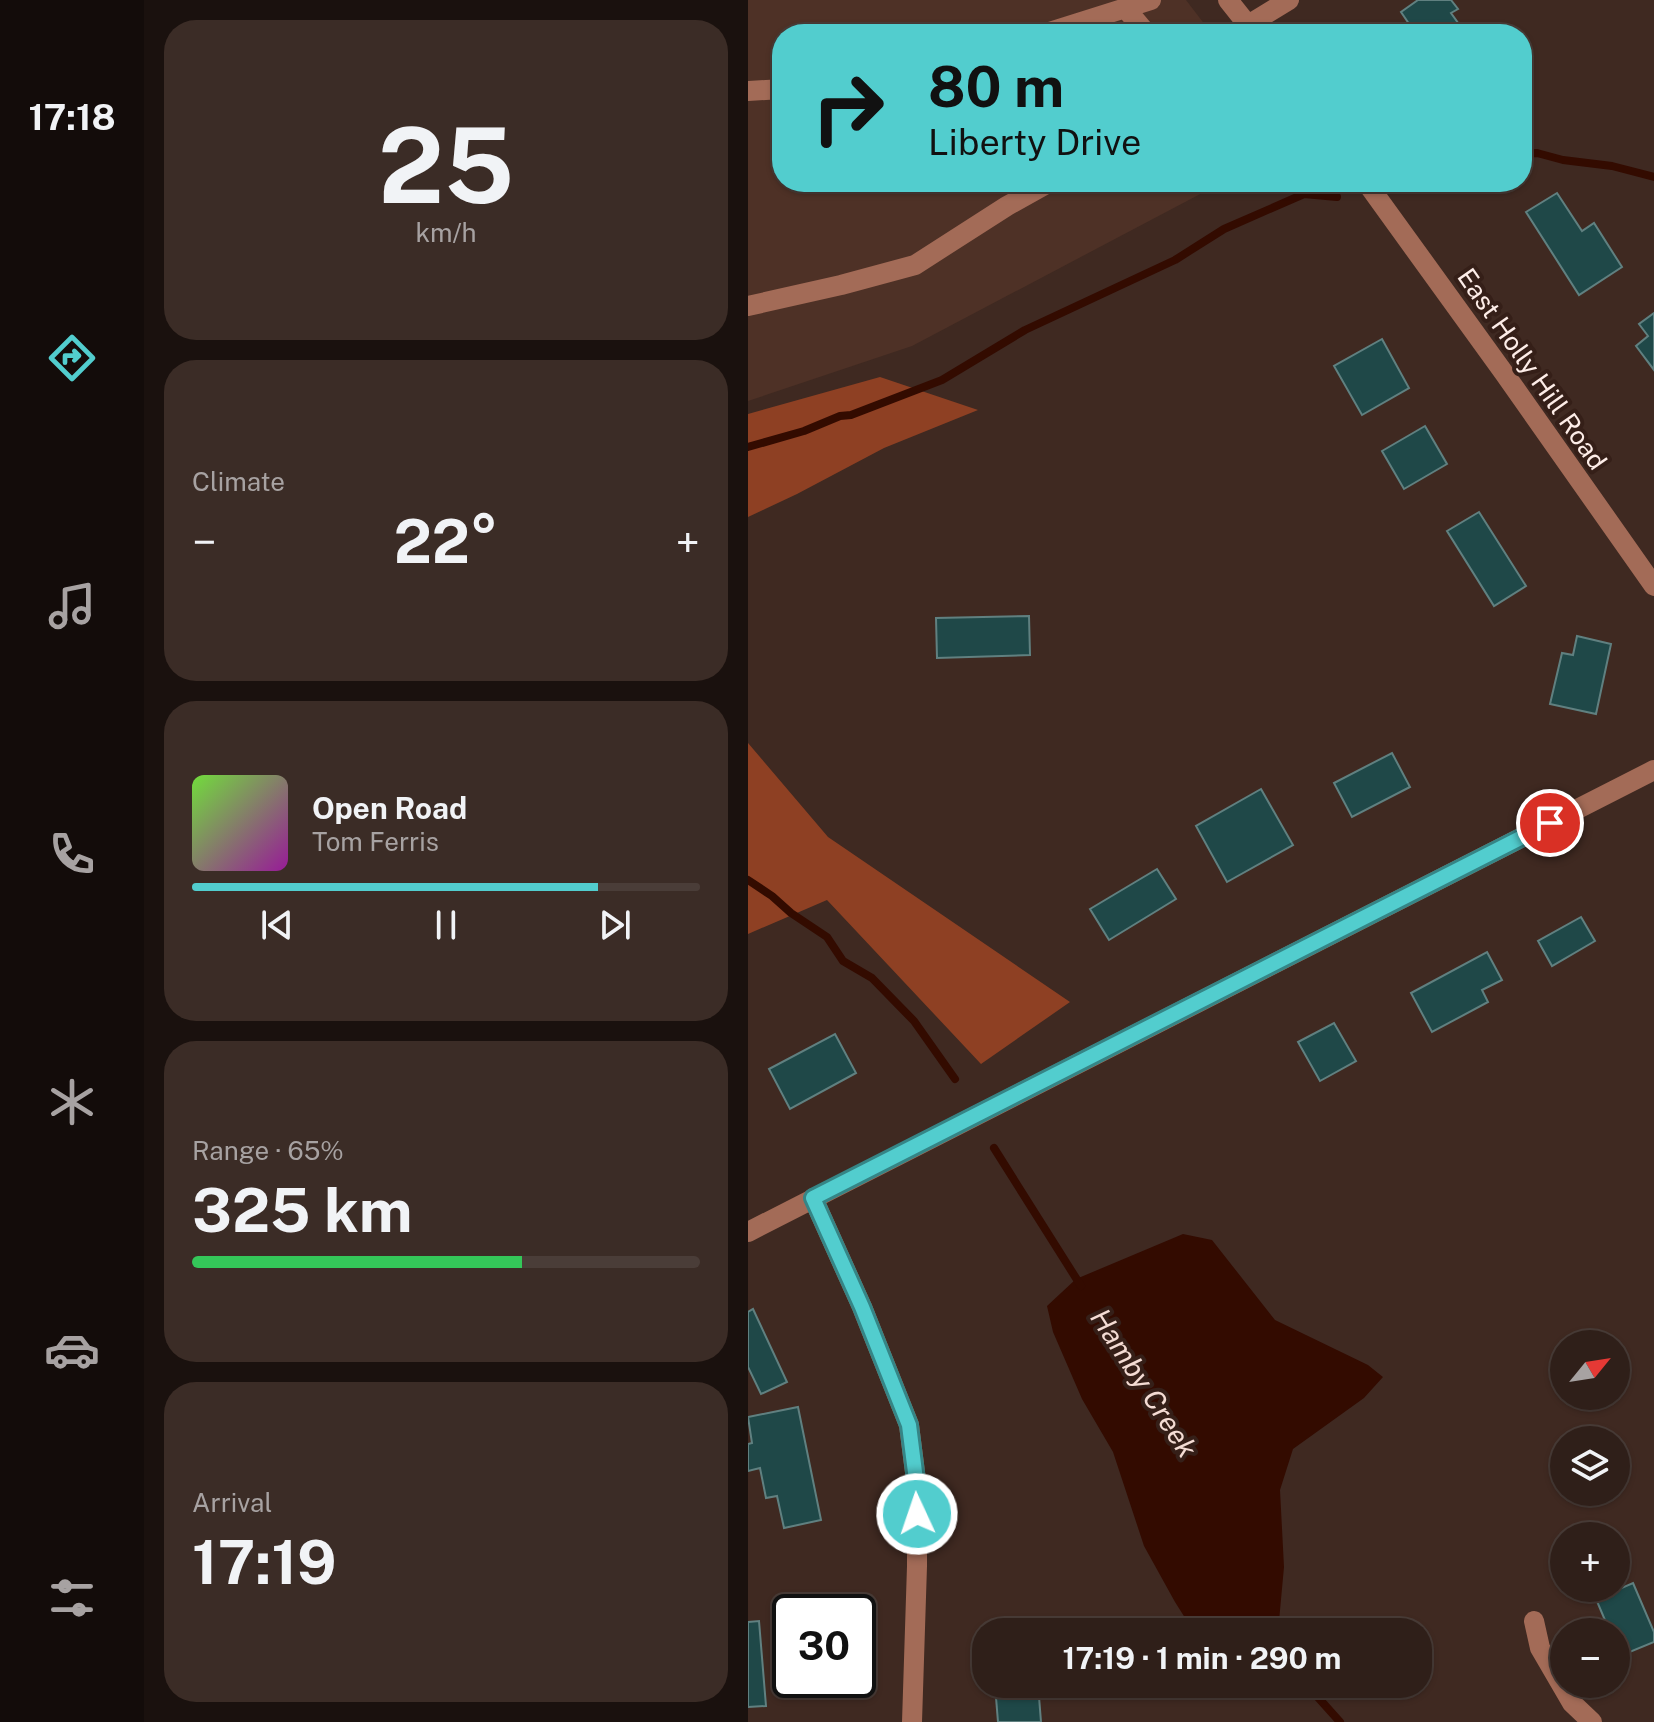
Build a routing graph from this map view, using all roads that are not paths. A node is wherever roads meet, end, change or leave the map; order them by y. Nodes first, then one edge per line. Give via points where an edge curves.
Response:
1 (1151, 0) edge
2 (1228, 0) edge
3 (1289, 0) edge
4 (1126, 9) junction
5 (1076, 24) edge
6 (1139, 24) edge
7 (1246, 24) edge
8 (1259, 24) edge
9 (772, 90) edge
10 (748, 91) edge
11 (1032, 192) edge
12 (1373, 192) edge
13 (748, 306) edge
14 (1654, 586) edge
15 (1654, 770) edge
16 (813, 1198) junction
17 (748, 1232) edge
18 (1534, 1621) dead end
19 (912, 1722) edge
20 (1592, 1722) edge

1 - 4 street
2 - 7 street
3 - 8 street
4 - 5 street
4 - 6 street
9 - 10 street
11 - 13 street via 915,265
12 - 14 street, East Holly Hill Road
15 - 16 street
16 - 17 street
16 - 19 street via 909,1425 917,1488
18 - 20 street via 1546,1659 1572,1703

